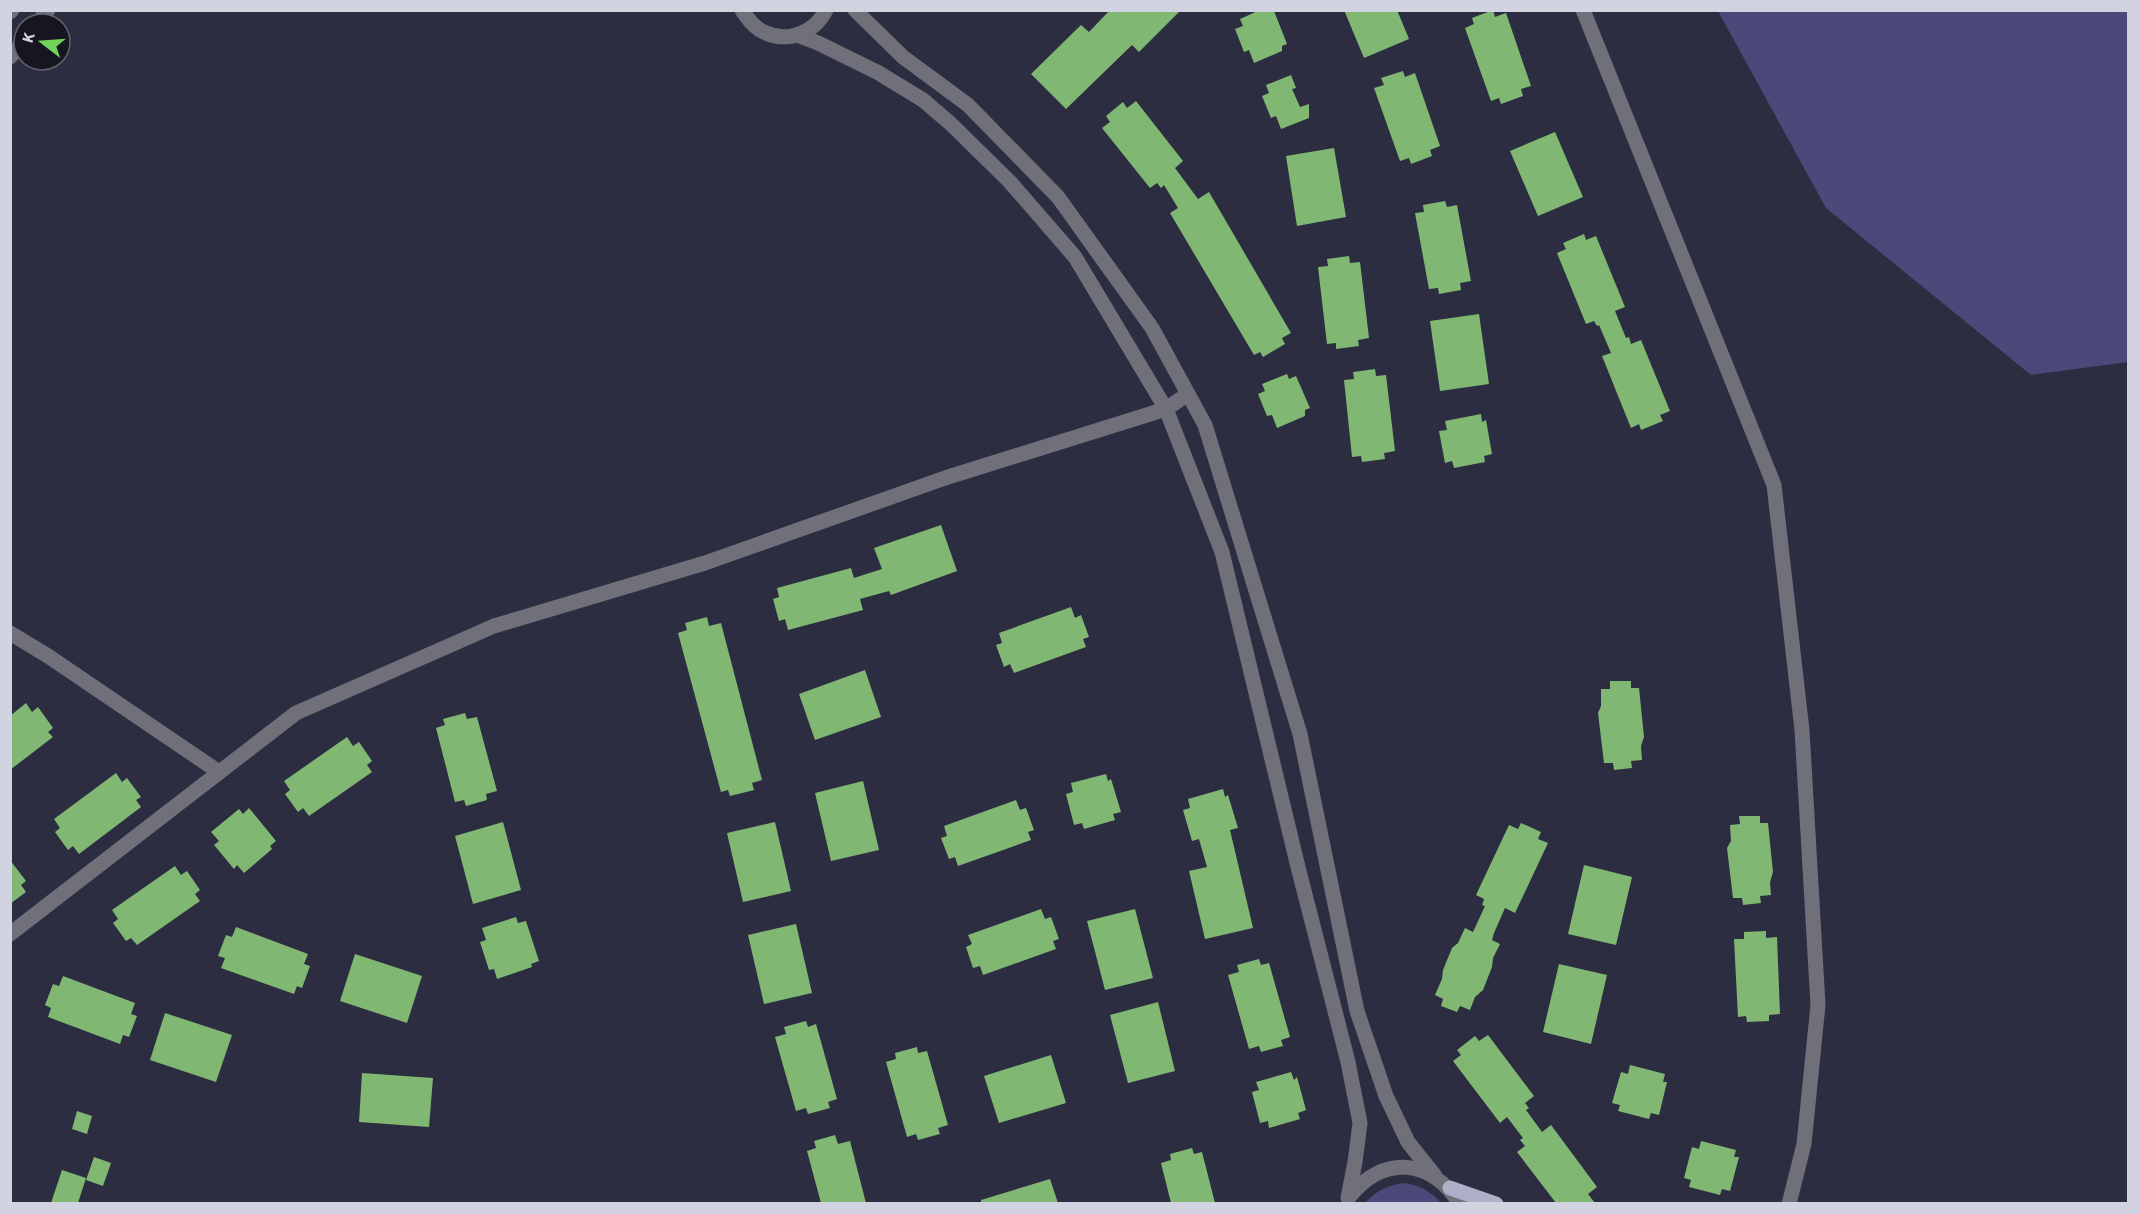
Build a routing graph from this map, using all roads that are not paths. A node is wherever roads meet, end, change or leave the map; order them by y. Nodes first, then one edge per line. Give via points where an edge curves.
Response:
1 (826, 10) edge
2 (855, 10) edge
3 (1583, 10) edge
4 (742, 11) edge
5 (797, 35) junction
6 (1188, 394) junction
7 (1166, 409) junction
8 (10, 633) edge
9 (219, 772) junction
10 (10, 934) edge
11 (1435, 1176) junction
12 (1450, 1188) junction
13 (1347, 1201) edge
14 (1460, 1203) edge
15 (1496, 1203) edge
16 (1789, 1203) edge

1 - 5 street via 811,29
2 - 6 street via 903,57 968,105 1058,197 1152,328
3 - 16 street via 1774,485 1802,730 1818,1005 1804,1144
4 - 5 street via 765,33
5 - 7 street via 877,72 922,100 1010,182 1075,257
6 - 7 street
6 - 11 street via 1205,425 1300,734 1357,1011 1386,1096 1408,1142
7 - 9 street via 945,478 705,562 494,626 296,713
7 - 13 street via 1222,552 1348,1062 1360,1123
8 - 9 street
9 - 10 street
11 - 12 street
11 - 13 street via 1416,1168 1396,1167 1377,1172 1360,1183
12 - 14 street
12 - 15 main road

